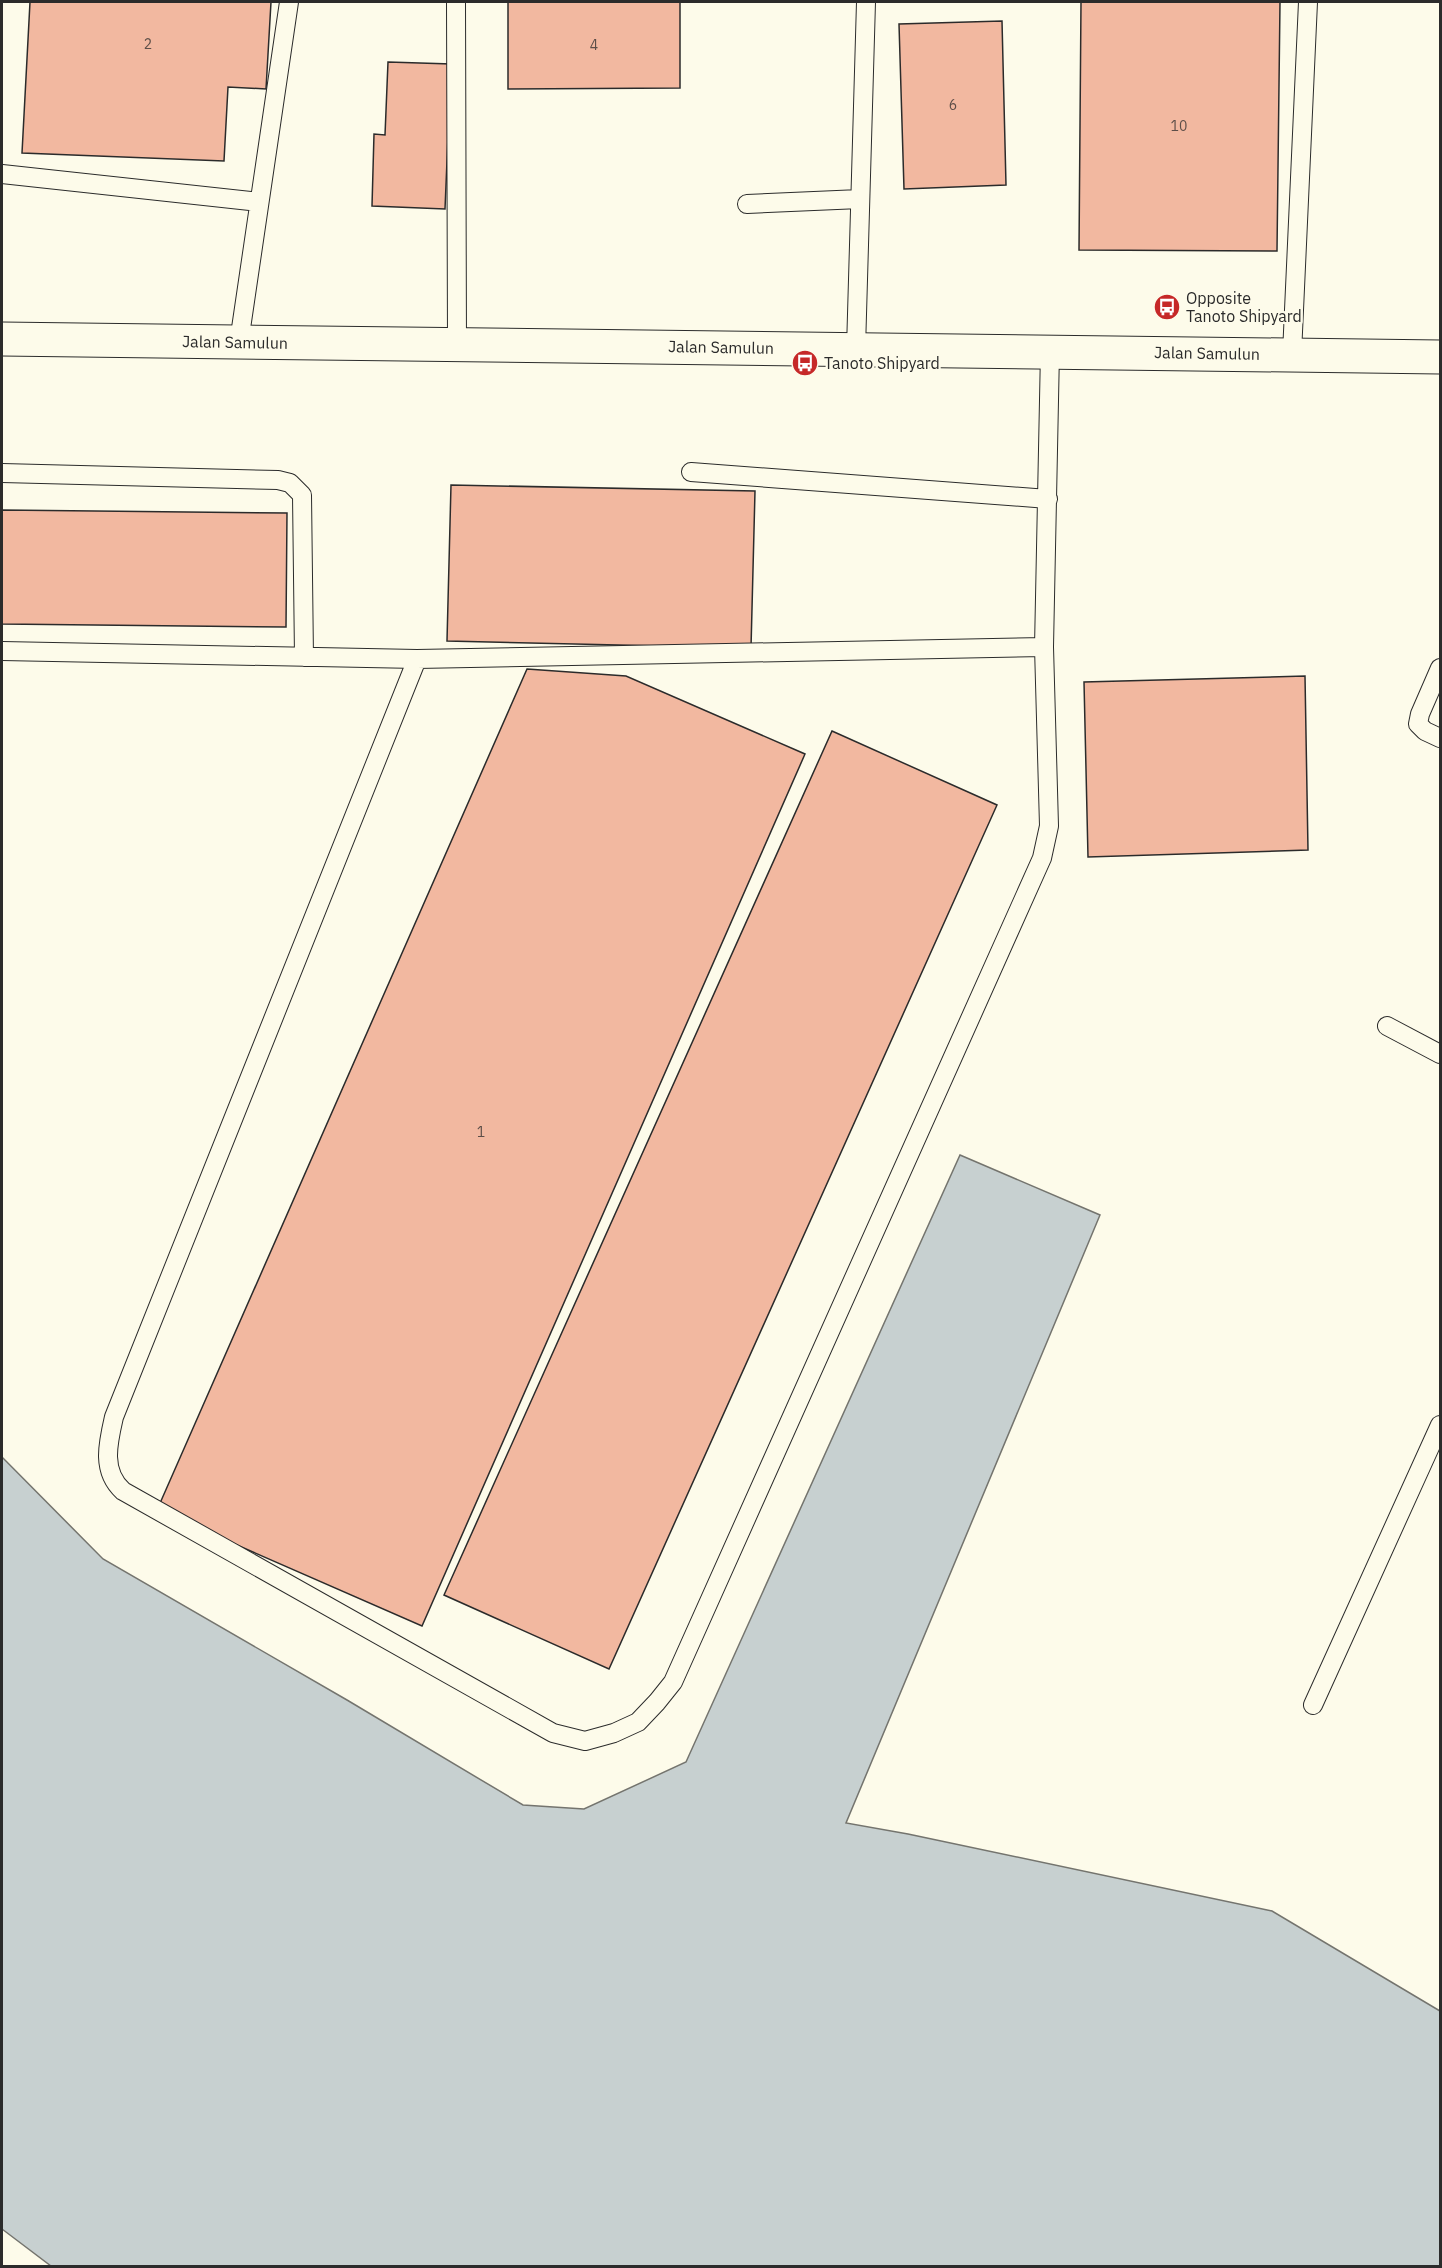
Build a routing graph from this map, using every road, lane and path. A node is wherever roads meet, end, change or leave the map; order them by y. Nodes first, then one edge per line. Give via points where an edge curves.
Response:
1 (289, 2) edge
2 (456, 2) edge
3 (866, 2) edge
4 (1308, 2) edge
5 (2, 174) edge
6 (860, 199) junction
7 (259, 202) junction
8 (747, 204) dead end
9 (2, 339) edge
10 (239, 342) junction
11 (457, 344) junction
12 (856, 349) junction
13 (1050, 351) junction
14 (1292, 354) junction
15 (1440, 357) edge
16 (691, 472) dead end
17 (2, 473) edge
18 (1048, 499) junction
19 (1044, 647) junction
20 (2, 651) edge
21 (304, 657) junction
22 (417, 659) junction
23 (1440, 668) edge
24 (1440, 738) edge
25 (1387, 1026) dead end
26 (1440, 1054) edge
27 (1440, 1425) edge
28 (1313, 1705) dead end

1 - 7 lane
2 - 11 lane
3 - 6 lane
4 - 14 lane
5 - 7 lane
6 - 8 lane
6 - 12 lane
7 - 10 lane
9 - 10 street, Jalan Samulun
10 - 11 street, Jalan Samulun
11 - 12 street, Jalan Samulun
12 - 13 street, Jalan Samulun
13 - 14 street, Jalan Samulun
13 - 18 lane
14 - 15 street, Jalan Samulun
16 - 18 lane
17 - 21 lane via 290,483 302,495
18 - 19 lane
19 - 22 lane
19 - 22 lane via 1049,826 1042,858 673,1682 638,1722 585,1741 553,1733 123,1491 114,1483 108,1465 114,1417
20 - 21 lane
21 - 22 lane
23 - 24 lane via 1419,724
25 - 26 lane
27 - 28 lane

